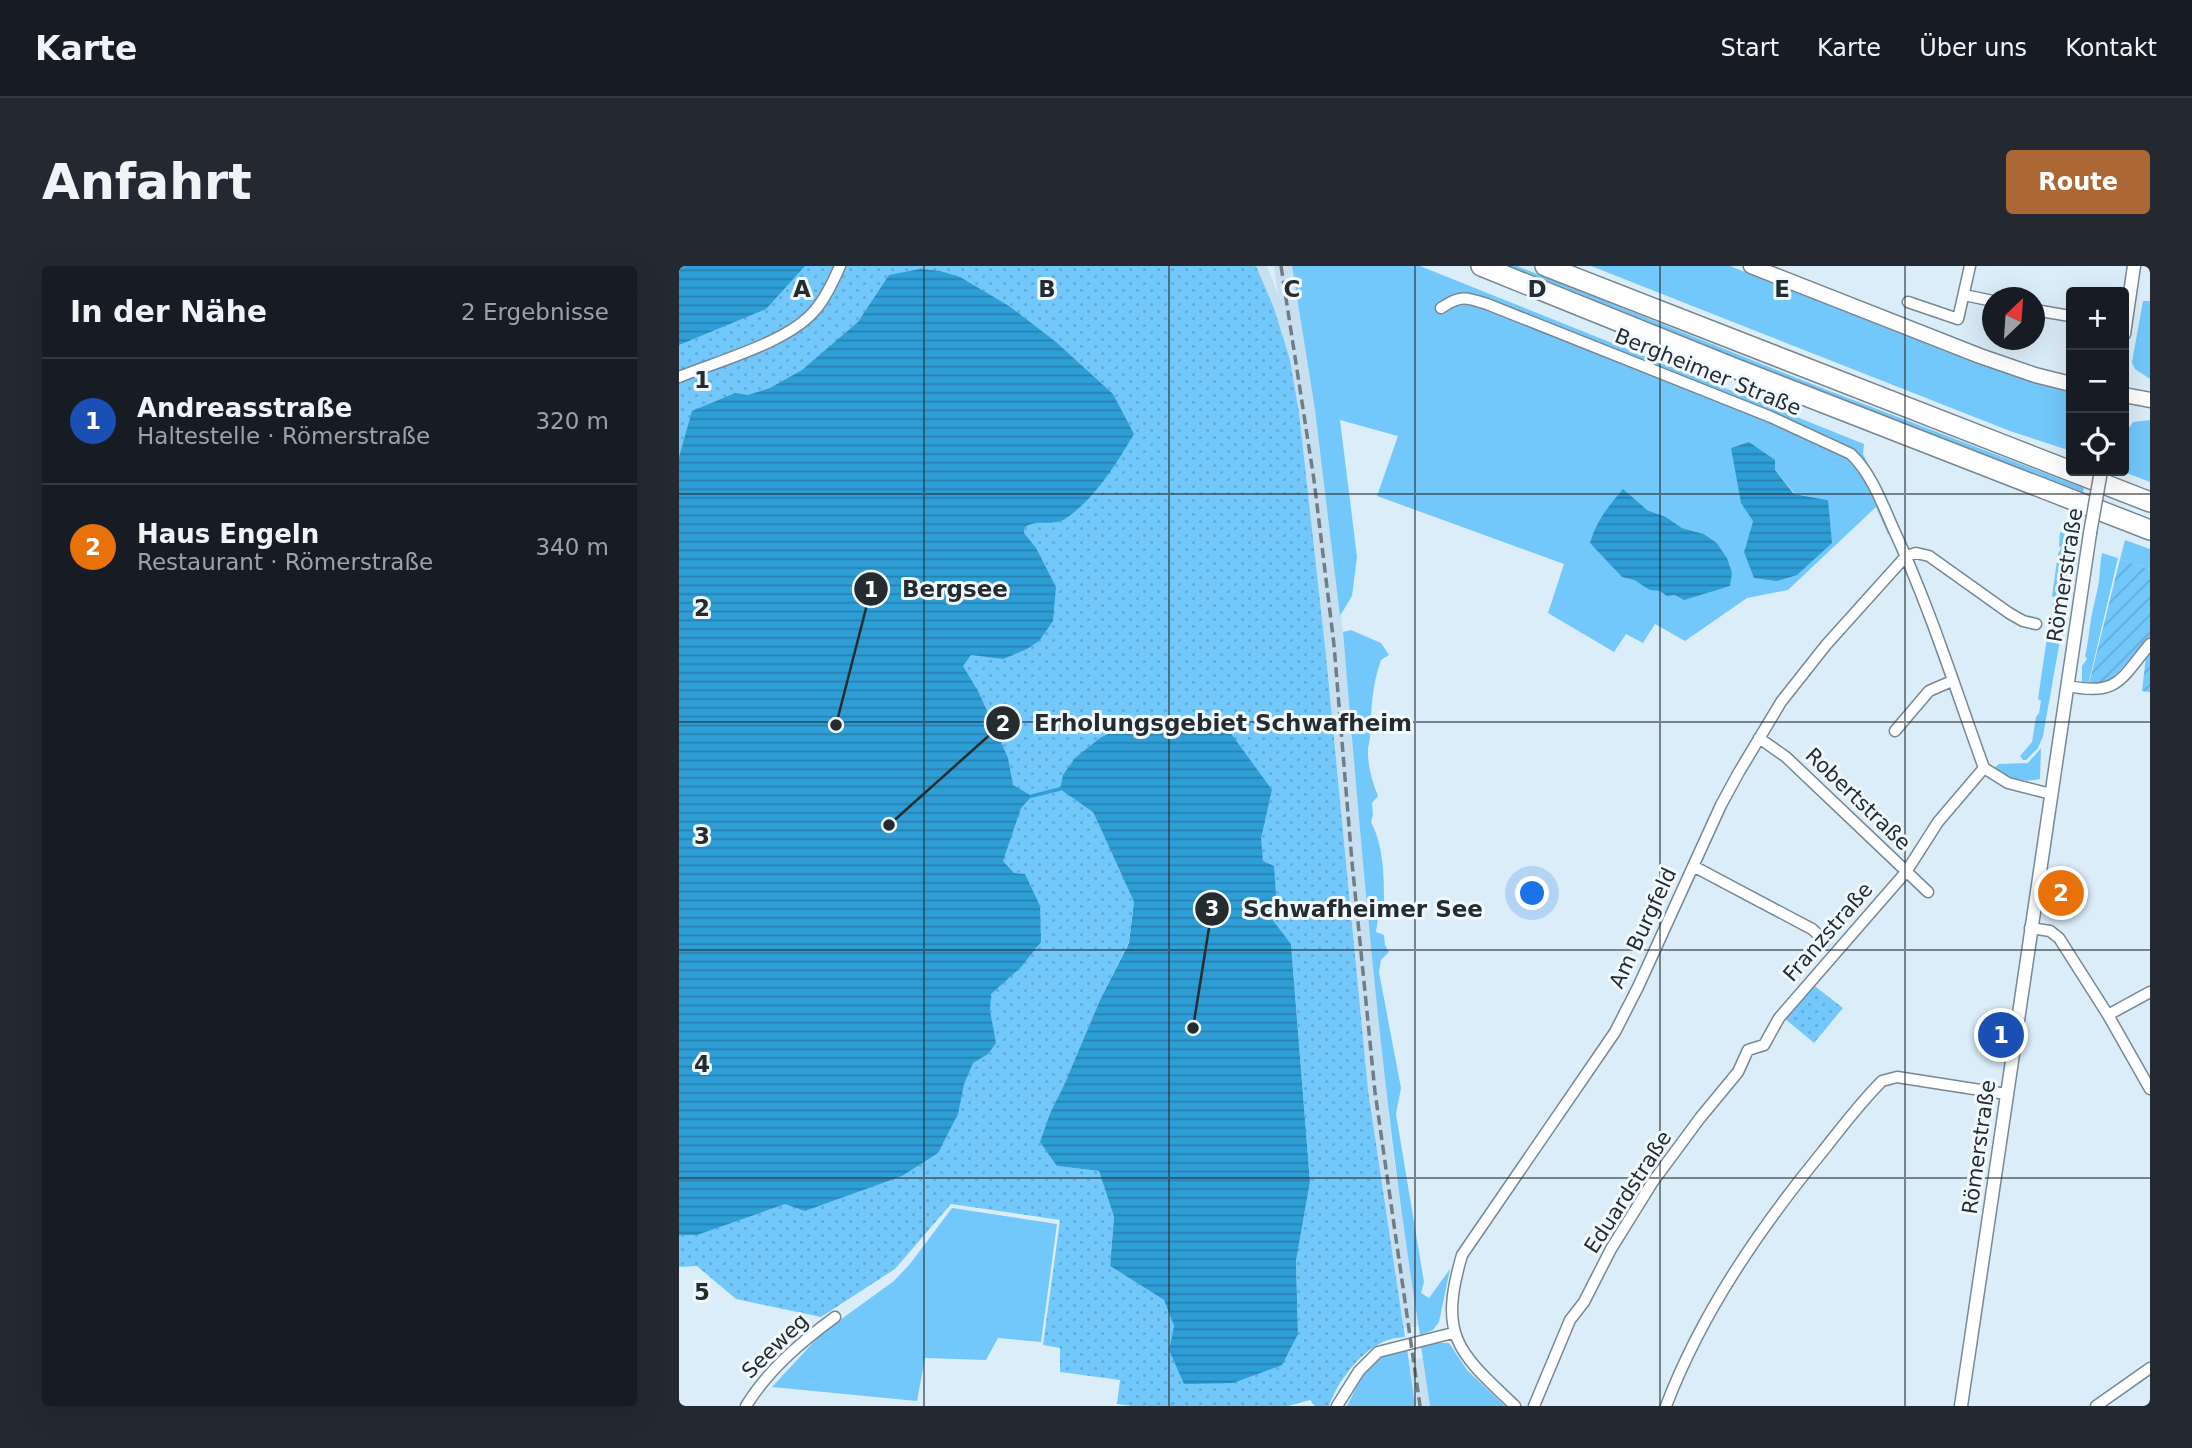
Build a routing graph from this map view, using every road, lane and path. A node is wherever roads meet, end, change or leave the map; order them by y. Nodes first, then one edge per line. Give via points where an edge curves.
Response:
1 (840, 266) edge
2 (1481, 266) edge
3 (1545, 266) edge
4 (1751, 266) edge
5 (1970, 266) edge
6 (2134, 266) edge
7 (1964, 295) junction
8 (1982, 299) edge
9 (2129, 300) edge
10 (1908, 302) dead end
11 (1441, 308) dead end
12 (2045, 312) edge
13 (2066, 315) edge
14 (679, 377) edge
15 (2066, 383) edge
16 (2129, 397) edge
17 (2150, 400) edge
18 (2100, 476) edge
19 (2150, 502) edge
20 (2150, 530) edge
21 (1906, 556) junction
22 (2036, 624) dead end
23 (2150, 644) edge
24 (1952, 681) junction
25 (2068, 686) junction
26 (1895, 732) dead end
27 (1759, 738) junction
28 (1984, 768) junction
29 (2051, 794) junction
30 (1693, 866) junction
31 (1906, 872) junction
32 (1928, 892) dead end
33 (2031, 928) junction
34 (1825, 941) dead end
35 (2150, 992) edge
36 (2108, 1015) junction
37 (1779, 1018) joint
38 (2150, 1089) edge
39 (2006, 1094) junction
40 (835, 1317) dead end
41 (1453, 1334) junction
42 (2150, 1368) edge
43 (746, 1406) edge
44 (1337, 1406) edge
45 (1515, 1406) edge
46 (1534, 1406) edge
47 (1666, 1406) edge
48 (1961, 1406) edge
49 (2095, 1406) edge

1 - 14 street via 816,310 797,325 775,339
2 - 20 highway
3 - 19 highway
4 - 15 main road via 1980,356
5 - 7 street
6 - 9 street
7 - 8 street
7 - 10 street via 1958,319
11 - 21 street, Bergheimer Straße via 1465,297 1487,303 1839,447 1859,461
12 - 13 street
16 - 17 main road
18 - 25 street, Römerstraße, bridge
21 - 22 street via 1929,556 2009,613
21 - 24 street, Bergheimer Straße
21 - 27 street, Am Burgfeld via 1802,674
23 - 25 street via 2115,684 2095,690
24 - 26 street via 1929,691
24 - 28 street, Bergheimer Straße
25 - 29 street, Römerstraße
27 - 30 street, Am Burgfeld
27 - 31 street, Robertstraße via 1787,757
28 - 29 street via 2008,783
28 - 31 street via 1938,822
29 - 33 street, Römerstraße
30 - 34 street, Franzstraße via 1812,929
30 - 41 street, Am Burgfeld via 1615,1032 1462,1255 1453,1303
31 - 32 street, Robertstraße
31 - 37 street, Franzstraße
33 - 36 street via 2055,934
33 - 39 street, Römerstraße
35 - 36 street
36 - 38 street
37 - 46 street, Eduardstraße via 1764,1045 1748,1050 1738,1072 1652,1182 1570,1320
39 - 47 street via 1897,1077 1882,1081 1745,1255
39 - 48 street, Römerstraße
40 - 43 street, Seeweg via 775,1368
41 - 44 street via 1378,1352 1359,1371
41 - 45 street via 1470,1363
42 - 49 street

